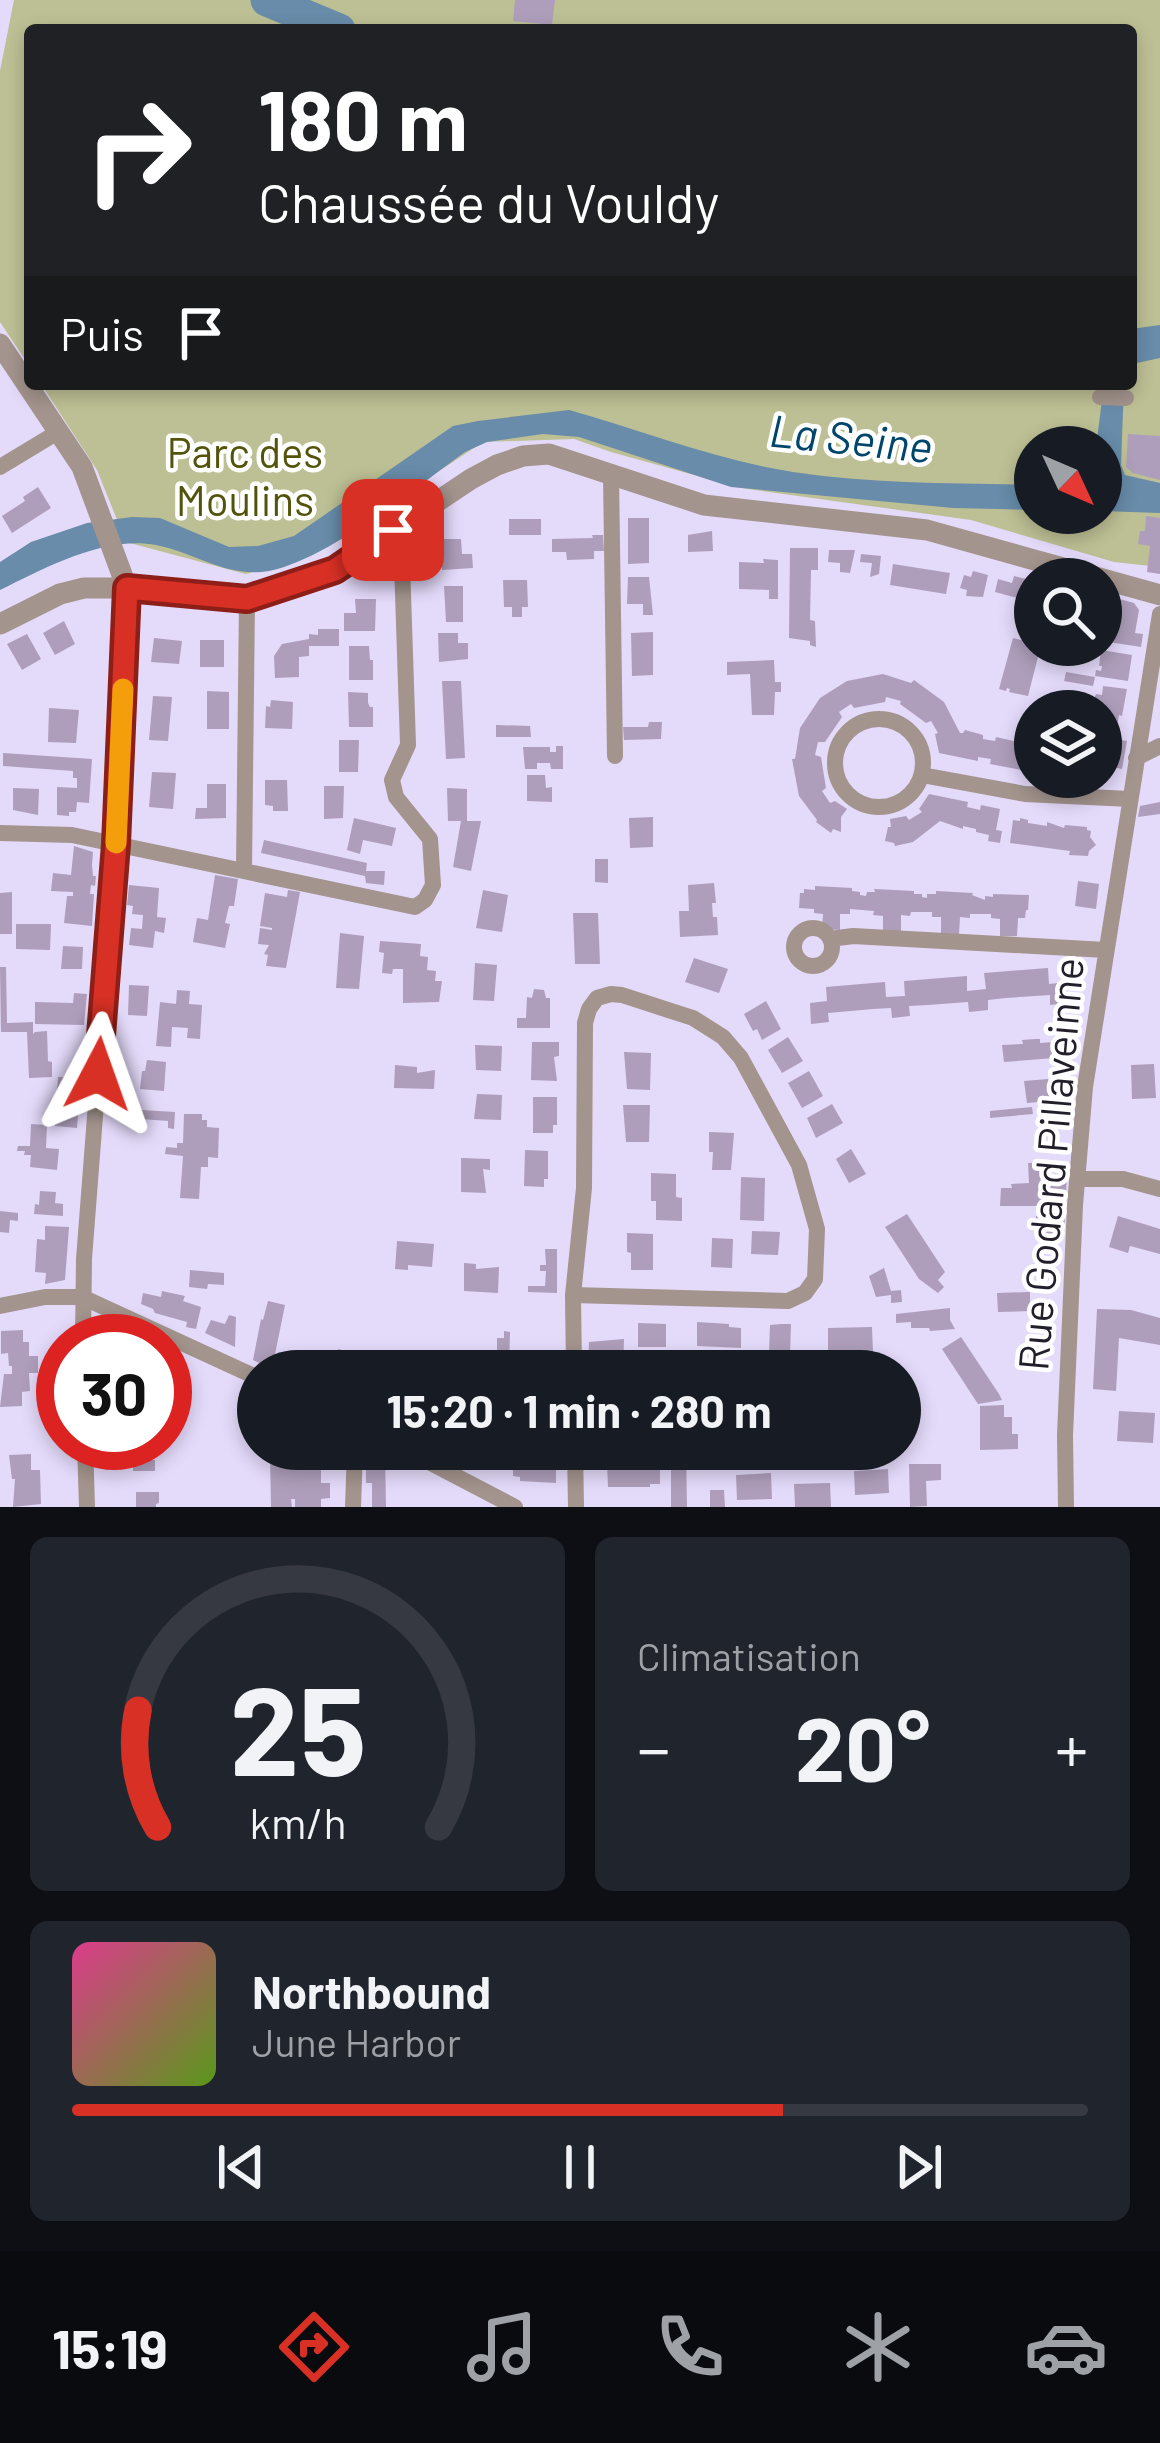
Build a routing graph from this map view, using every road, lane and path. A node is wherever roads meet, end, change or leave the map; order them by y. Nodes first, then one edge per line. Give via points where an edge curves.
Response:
1 (0, 344) edge
2 (24, 380) edge
3 (30, 390) edge
4 (1100, 398) dead end
5 (1126, 398) dead end
6 (58, 432) junction
7 (0, 467) edge
8 (611, 474) junction
9 (393, 530) junction
10 (127, 588) junction
11 (1160, 595) edge
12 (247, 599) junction
13 (1160, 614) edge
14 (0, 624) edge
15 (1160, 746) edge
16 (615, 756) dead end
17 (1136, 758) junction
18 (922, 776) junction
19 (1130, 799) junction
20 (0, 833) edge
21 (116, 844) junction
22 (244, 869) junction
23 (830, 939) dead end
24 (1106, 950) junction
25 (1078, 1179) junction
26 (1160, 1189) edge
27 (573, 1294) junction
28 (82, 1297) junction
29 (0, 1306) edge
30 (82, 1314) edge
31 (574, 1350) edge
32 (237, 1368) edge
33 (86, 1470) edge
34 (354, 1470) edge
35 (444, 1470) edge
36 (575, 1470) edge
37 (87, 1507) edge
38 (353, 1507) edge
39 (515, 1507) edge
40 (576, 1507) edge
41 (1066, 1507) edge

1 - 2 street
3 - 6 street
4 - 5 street
6 - 7 street
6 - 10 street via 82,466
8 - 9 street via 549,454 523,456
8 - 11 street via 730,510 927,530
8 - 16 street
9 - 12 street via 335,570
9 - 22 street via 407,745 392,780 430,838 433,885 415,907
10 - 12 street
10 - 14 street via 60,594
10 - 21 street
12 - 22 street
13 - 17 street, Rue Godard Pillaveinne
15 - 17 street
17 - 19 street, Rue Godard Pillaveinne
18 - 18 street via 893,805 865,805 843,789 838,747 857,725 886,719 912,733
18 - 19 street via 1025,794
19 - 24 street, Rue Godard Pillaveinne
20 - 21 street
21 - 22 street
21 - 28 street
23 - 24 street
24 - 25 street, Rue Godard Pillaveinne
25 - 26 street
25 - 41 street, Rue Godard Pillaveinne
27 - 27 street via 584,1188 585,1023 597,998 611,994 693,1018 741,1058 799,1165 817,1229 815,1279 788,1301
27 - 31 street
28 - 29 street
28 - 30 street
28 - 32 street
33 - 37 street
34 - 38 street
35 - 39 street
36 - 40 street

